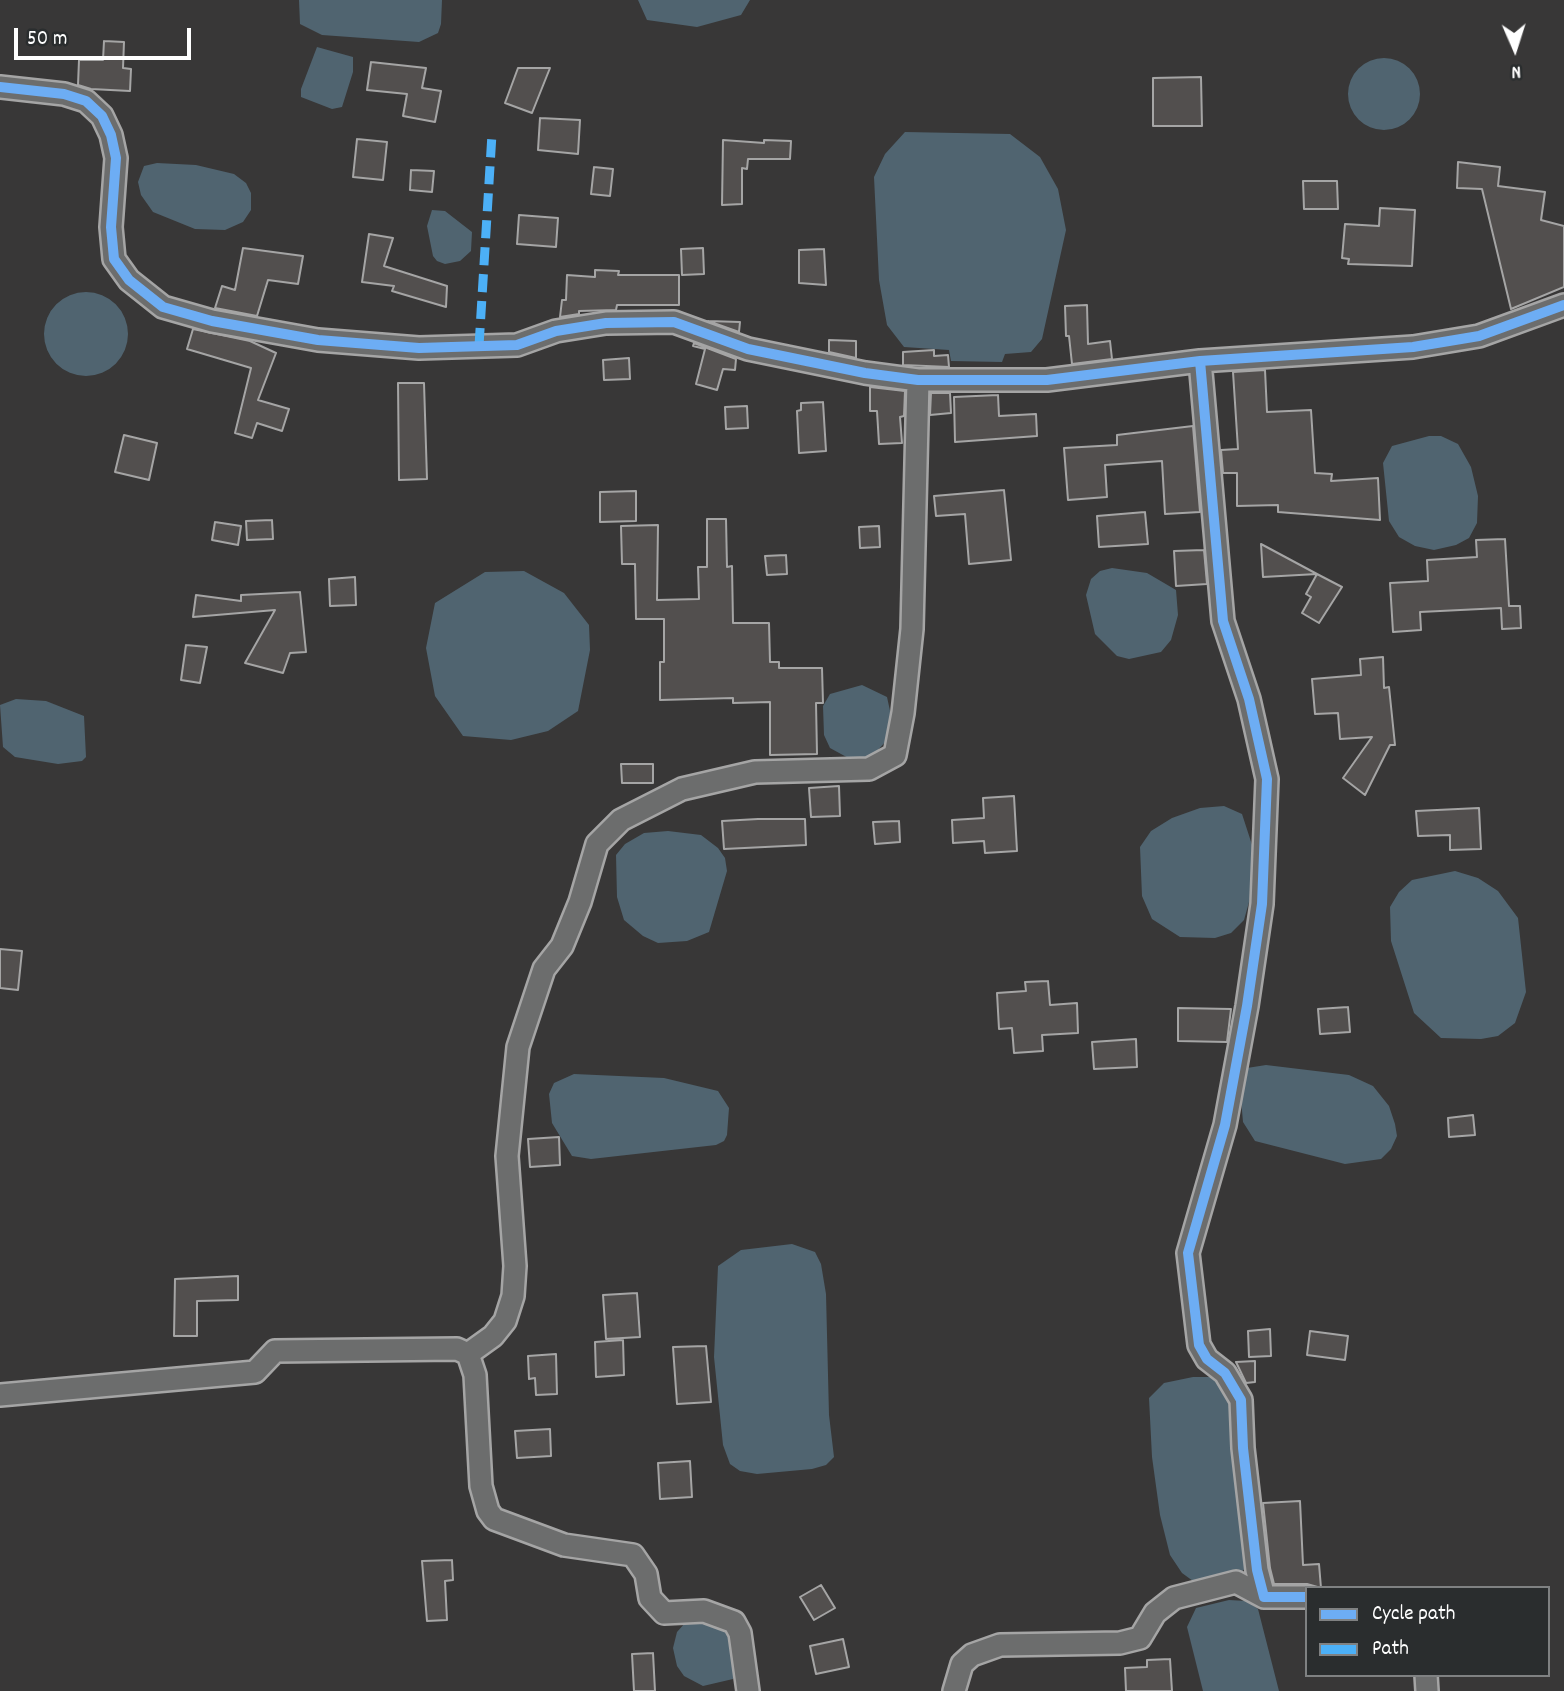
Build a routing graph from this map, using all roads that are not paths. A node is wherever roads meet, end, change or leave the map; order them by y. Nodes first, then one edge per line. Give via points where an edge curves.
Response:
1 (0, 87) edge
2 (1564, 305) edge
3 (1200, 360) junction
4 (918, 380) junction
5 (468, 1354) junction
6 (0, 1395) edge
7 (1264, 1597) junction
8 (1305, 1597) edge
9 (748, 1691) edge
10 (954, 1691) edge

1 - 4 street via 64,94 86,101 102,116 116,158 111,227 114,259 129,280 163,307 318,340 419,348 517,345 556,331 606,323 674,322 748,349
2 - 3 street via 1479,336 1413,347
3 - 4 street via 1047,380
3 - 7 street via 1223,621 1249,699 1267,779 1262,904 1247,1006 1224,1125 1188,1253 1199,1345 1241,1399 1257,1570
4 - 5 street via 912,629 895,755 869,769 755,772 682,789 621,820 597,844 580,902 562,946 544,969 518,1047 508,1156 513,1296 499,1329
5 - 6 street via 457,1349 275,1351 255,1372
5 - 9 street via 475,1375 481,1486 494,1519 564,1545 633,1555 646,1574 650,1598 664,1613 704,1611 734,1622 740,1633
7 - 8 street
7 - 10 street via 1236,1582 1174,1598 1155,1613 1140,1638 1120,1643 992,1647 962,1664

